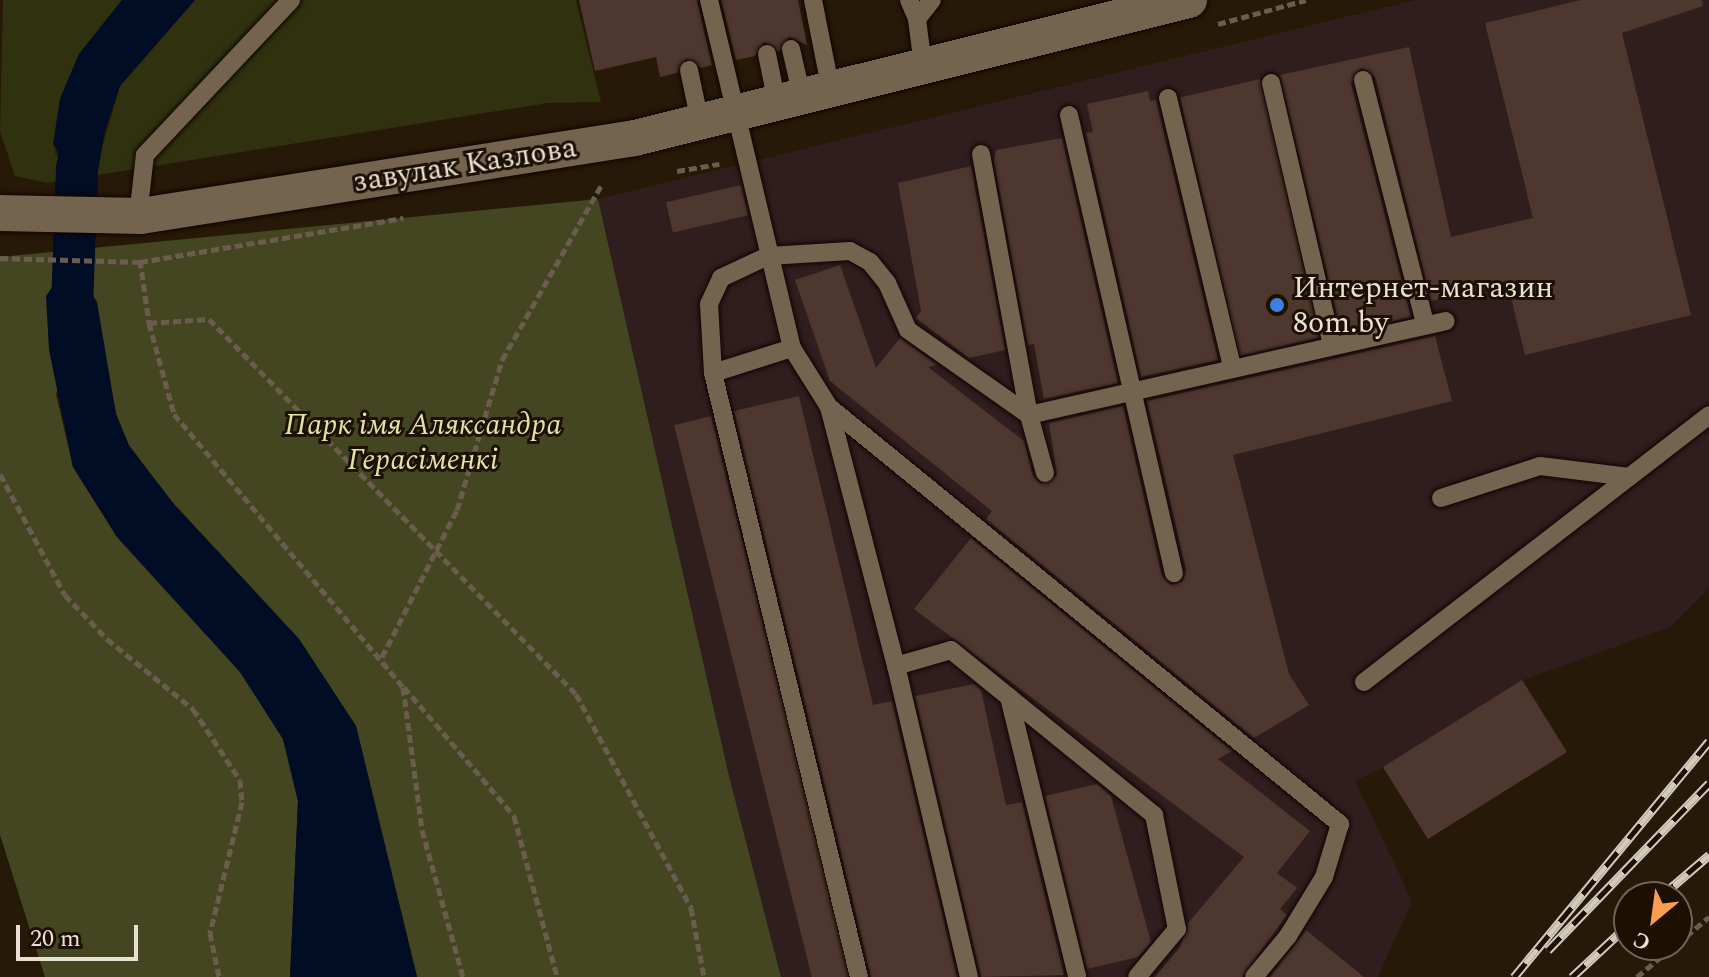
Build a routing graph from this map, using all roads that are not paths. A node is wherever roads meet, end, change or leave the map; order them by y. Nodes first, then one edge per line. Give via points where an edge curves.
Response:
1 (291, 0) edge
2 (709, 0) edge
3 (813, 0) edge
4 (909, 0) edge
5 (932, 0) edge
6 (1189, 0) edge
7 (917, 19) junction
8 (791, 49) dead end
9 (767, 54) dead end
10 (923, 66) junction
11 (689, 70) dead end
12 (1363, 80) dead end
13 (1271, 83) dead end
14 (804, 97) junction
15 (1168, 98) dead end
16 (1069, 115) dead end
17 (717, 118) junction
18 (981, 154) dead end
19 (15, 215) edge
20 (138, 216) junction
21 (768, 256) junction
22 (1446, 321) dead end
23 (1425, 324) junction
24 (1332, 345) junction
25 (792, 348) junction
26 (1232, 367) junction
27 (713, 373) junction
28 (1133, 389) junction
29 (829, 407) junction
30 (1029, 415) junction
31 (1709, 415) edge
32 (1045, 473) dead end
33 (1629, 477) junction
34 (1441, 498) dead end
35 (1174, 573) dead end
36 (896, 666) junction
37 (1364, 682) dead end
38 (1009, 697) junction
39 (859, 977) edge
40 (969, 977) edge
41 (1077, 977) edge
42 (1137, 977) edge
43 (1254, 977) edge

1 - 20 lane via 145,155
2 - 17 lane
3 - 14 lane
4 - 7 lane
5 - 7 lane
6 - 10 street, завулак Казлова
7 - 10 lane
8 - 14 lane
9 - 14 lane
10 - 14 street, завулак Казлова
11 - 17 lane
12 - 23 lane
13 - 24 lane
14 - 17 street, завулак Казлова
15 - 26 lane
16 - 28 lane
17 - 20 street, завулак Казлова via 635,138
17 - 21 lane
18 - 30 lane
19 - 20 street, завулак Казлова
21 - 25 lane
21 - 27 lane via 721,278 709,304
21 - 30 lane via 850,251 870,262 887,283 908,330
22 - 23 lane
23 - 24 lane
24 - 26 lane
25 - 27 lane
25 - 29 lane
26 - 28 lane
27 - 39 lane
28 - 30 lane
28 - 35 lane
29 - 36 lane
29 - 43 lane via 1340,824 1324,877 1288,936
30 - 32 lane
31 - 33 lane
33 - 34 lane via 1540,466
33 - 37 lane
36 - 38 lane via 951,650
36 - 40 lane
38 - 41 lane
38 - 42 lane via 1154,815 1177,929

